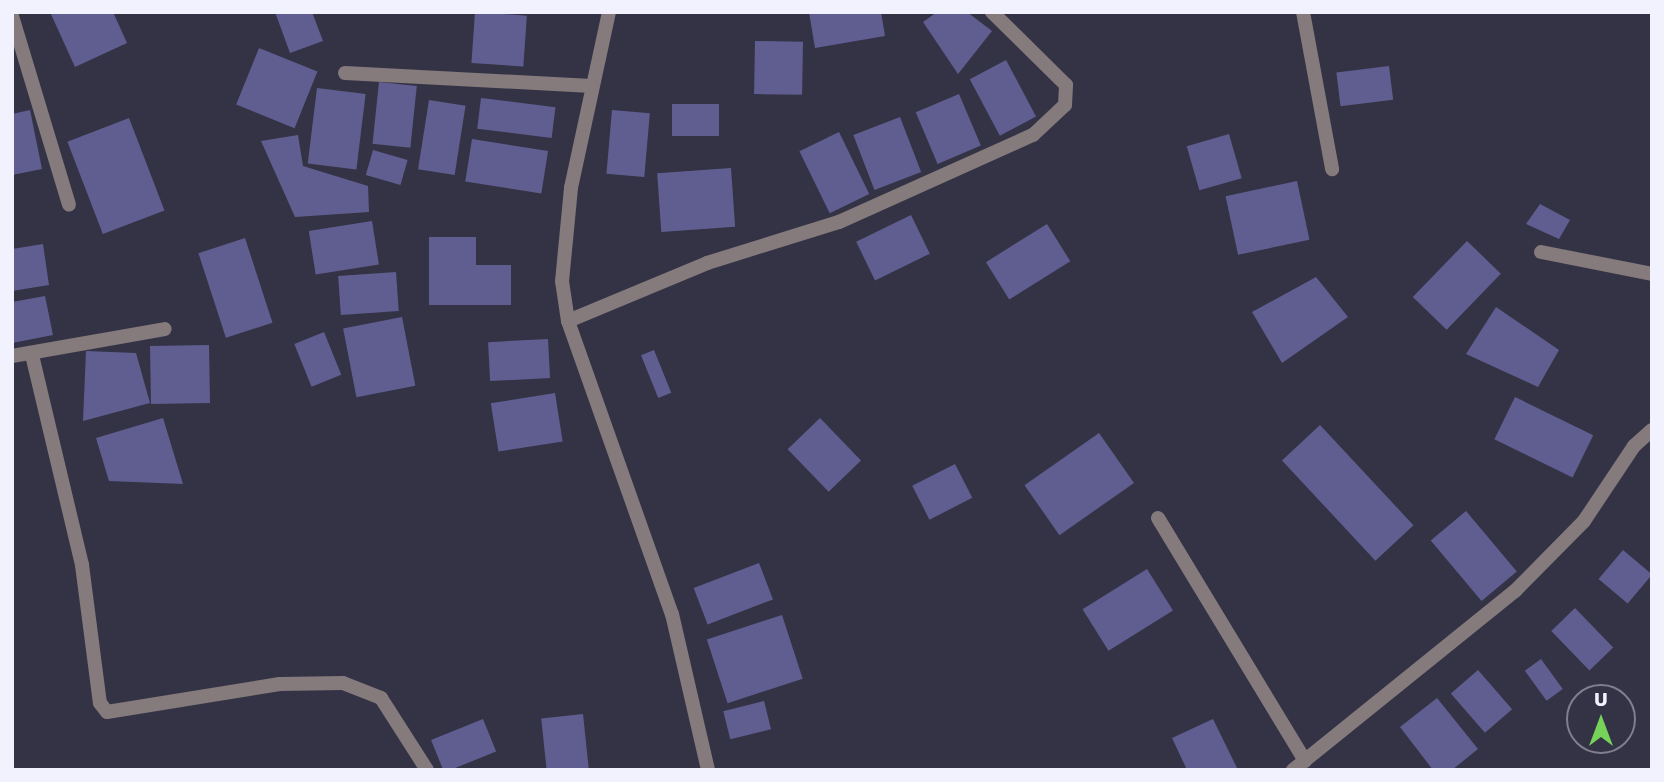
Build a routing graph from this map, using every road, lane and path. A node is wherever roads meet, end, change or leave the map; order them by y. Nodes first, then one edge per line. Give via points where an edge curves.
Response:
1 (609, 12) edge
2 (992, 12) edge
3 (1303, 12) edge
4 (12, 16) edge
5 (345, 73) dead end
6 (592, 86) junction
7 (1332, 169) dead end
8 (69, 205) dead end
9 (1541, 252) dead end
10 (1652, 274) edge
11 (568, 321) junction
12 (165, 329) dead end
13 (32, 355) junction
14 (12, 356) edge
15 (1652, 430) edge
16 (1158, 518) dead end
17 (1299, 765) edge
18 (427, 770) edge
19 (708, 770) edge

1 - 6 street
2 - 11 street via 1066,85 1065,105 1033,135 839,222 707,263
3 - 7 street
4 - 8 street
5 - 6 street
6 - 11 street via 570,188 562,281
9 - 10 street
11 - 19 street via 672,614
12 - 13 street
13 - 14 street
13 - 18 street via 82,565 100,703 107,712 280,684 343,683 381,698
15 - 17 street via 1634,446 1584,521 1515,591
16 - 17 street

